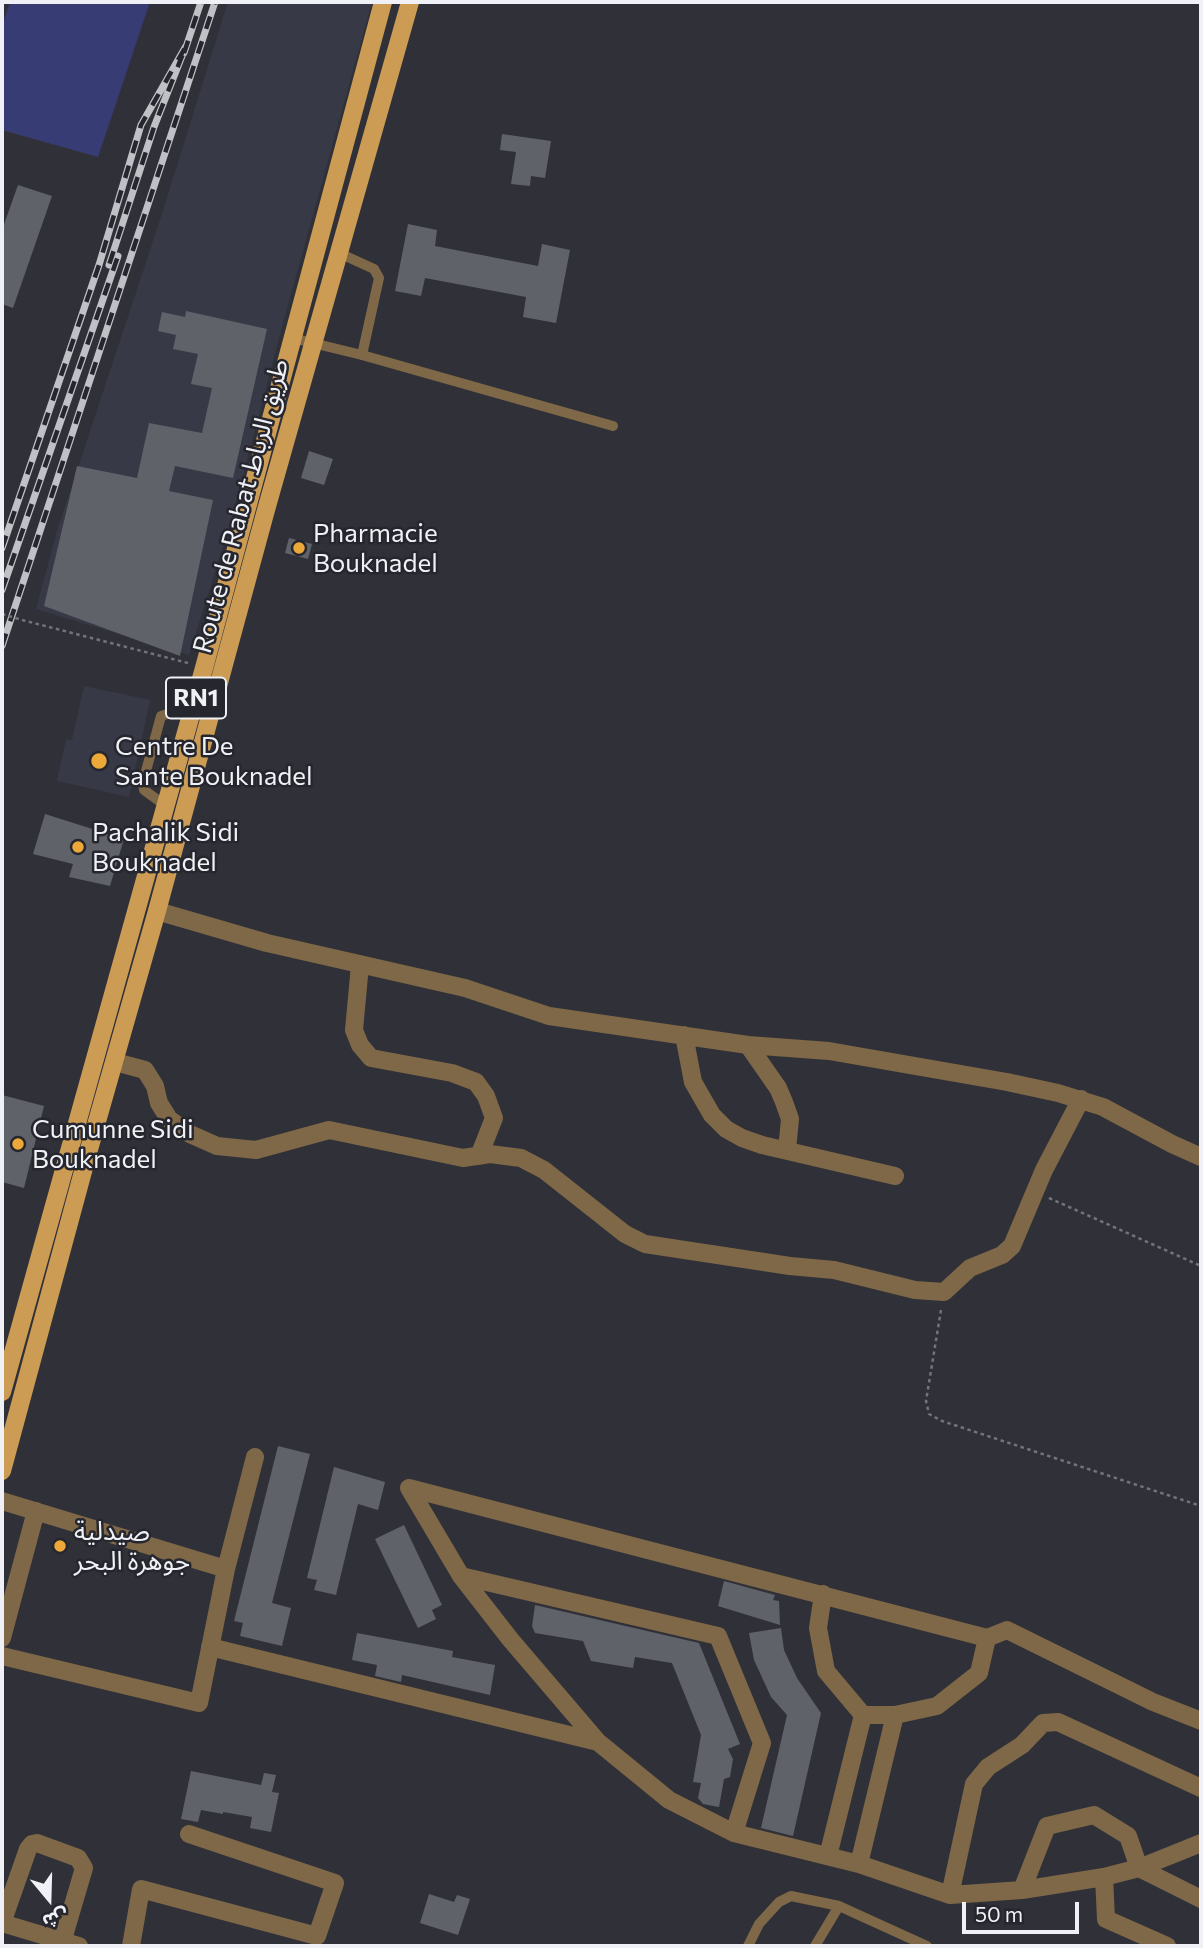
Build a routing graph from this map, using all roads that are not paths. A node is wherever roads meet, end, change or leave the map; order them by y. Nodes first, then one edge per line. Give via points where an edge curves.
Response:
1 (383, 2) edge
2 (410, 2) edge
3 (339, 253) junction
4 (292, 338) junction
5 (313, 343) junction
6 (362, 355) junction
7 (613, 426) dead end
8 (248, 504) junction
9 (266, 510) junction
10 (192, 711) junction
11 (211, 716) junction
12 (166, 806) junction
13 (157, 911) junction
14 (359, 965) junction
15 (106, 1021) junction
16 (125, 1027) junction
17 (684, 1035) junction
18 (748, 1045) junction
19 (115, 1062) junction
20 (1081, 1099) junction
21 (788, 1150) junction
22 (479, 1156) junction
23 (1201, 1157) edge
24 (895, 1176) dead end
25 (2, 1392) edge
26 (255, 1457) dead end
27 (2, 1471) edge
28 (2, 1501) edge
29 (36, 1511) junction
30 (226, 1569) junction
31 (461, 1576) junction
32 (823, 1594) junction
33 (2, 1638) edge
34 (987, 1638) junction
35 (210, 1647) junction
36 (2, 1656) edge
37 (863, 1715) junction
38 (895, 1716) junction
39 (1201, 1721) edge
40 (598, 1742) junction
41 (1201, 1788) edge
42 (734, 1833) junction
43 (188, 1834) dead end
44 (1201, 1843) edge
45 (828, 1856) junction
46 (859, 1864) junction
47 (1139, 1868) junction
48 (1104, 1877) junction
49 (1023, 1890) junction
50 (950, 1895) junction
51 (1201, 1899) edge
52 (839, 1906) junction
53 (2, 1923) edge
54 (67, 1944) edge
55 (131, 1946) edge
56 (748, 1946) edge
57 (815, 1946) edge
58 (927, 1946) edge
59 (1167, 1946) edge

1 - 4 main road, Route de Rabat طريق الرباط / RN1
2 - 3 main road, Route de Rabat طريق الرباط / RN1
3 - 5 main road, Route de Rabat طريق الرباط / RN1
3 - 6 lane via 374,269 379,278
4 - 5 lane
4 - 8 main road, Route de Rabat طريق الرباط / RN1
5 - 6 lane
5 - 9 main road, Route de Rabat طريق الرباط / RN1
6 - 7 lane
8 - 9 main road
8 - 10 main road, Route de Rabat طريق الرباط / RN1
9 - 11 main road, Route de Rabat طريق الرباط / RN1
10 - 11 main road
10 - 12 main road, Route de Rabat طريق الرباط / RN1
10 - 12 lane via 162,716 143,782 144,790
11 - 13 main road, Route de Rabat طريق الرباط / RN1
12 - 15 main road, Route de Rabat طريق الرباط / RN1
13 - 14 street
13 - 16 main road, Route de Rabat طريق الرباط / RN1
14 - 17 street via 465,988 549,1016
14 - 22 street via 354,1030 360,1045 371,1058 476,1082 494,1118
15 - 16 main road
15 - 25 main road, Route de Rabat طريق الرباط / RN1
16 - 19 main road, Route de Rabat طريق الرباط / RN1
17 - 18 street
17 - 21 street via 693,1082 712,1115 742,1139
18 - 20 street via 829,1051
18 - 21 street via 784,1102 790,1119
19 - 22 street via 145,1070 169,1119 217,1146 256,1150 329,1130 463,1158
19 - 27 main road, Route de Rabat طريق الرباط / RN1
20 - 22 street via 1012,1246 961,1274 944,1293 834,1270 645,1244 625,1234 544,1170 521,1158
20 - 23 street
21 - 24 street
26 - 30 street
28 - 29 street
29 - 30 street
29 - 33 street
30 - 35 street
31 - 32 street via 409,1488
31 - 40 street
31 - 42 street via 719,1636 762,1743
32 - 34 street
32 - 37 street via 818,1628 826,1671
34 - 38 street via 979,1673 937,1706
34 - 39 street via 1007,1630
35 - 36 street via 200,1703
35 - 40 street
37 - 38 street
37 - 45 street
38 - 46 street
40 - 42 street via 668,1800
41 - 50 street via 1058,1722 1043,1723 974,1784
42 - 45 street
43 - 55 street via 335,1882 317,1936 141,1889
44 - 47 street
45 - 46 street
46 - 50 street
47 - 48 street
47 - 49 street via 1128,1836 1094,1815 1047,1826
47 - 51 street
48 - 49 street
48 - 59 street via 1106,1919
49 - 50 street
52 - 56 lane via 791,1896 759,1924
52 - 57 lane
52 - 58 lane
53 - 54 street
53 - 54 street via 28,1849 37,1843 78,1858 83,1868

